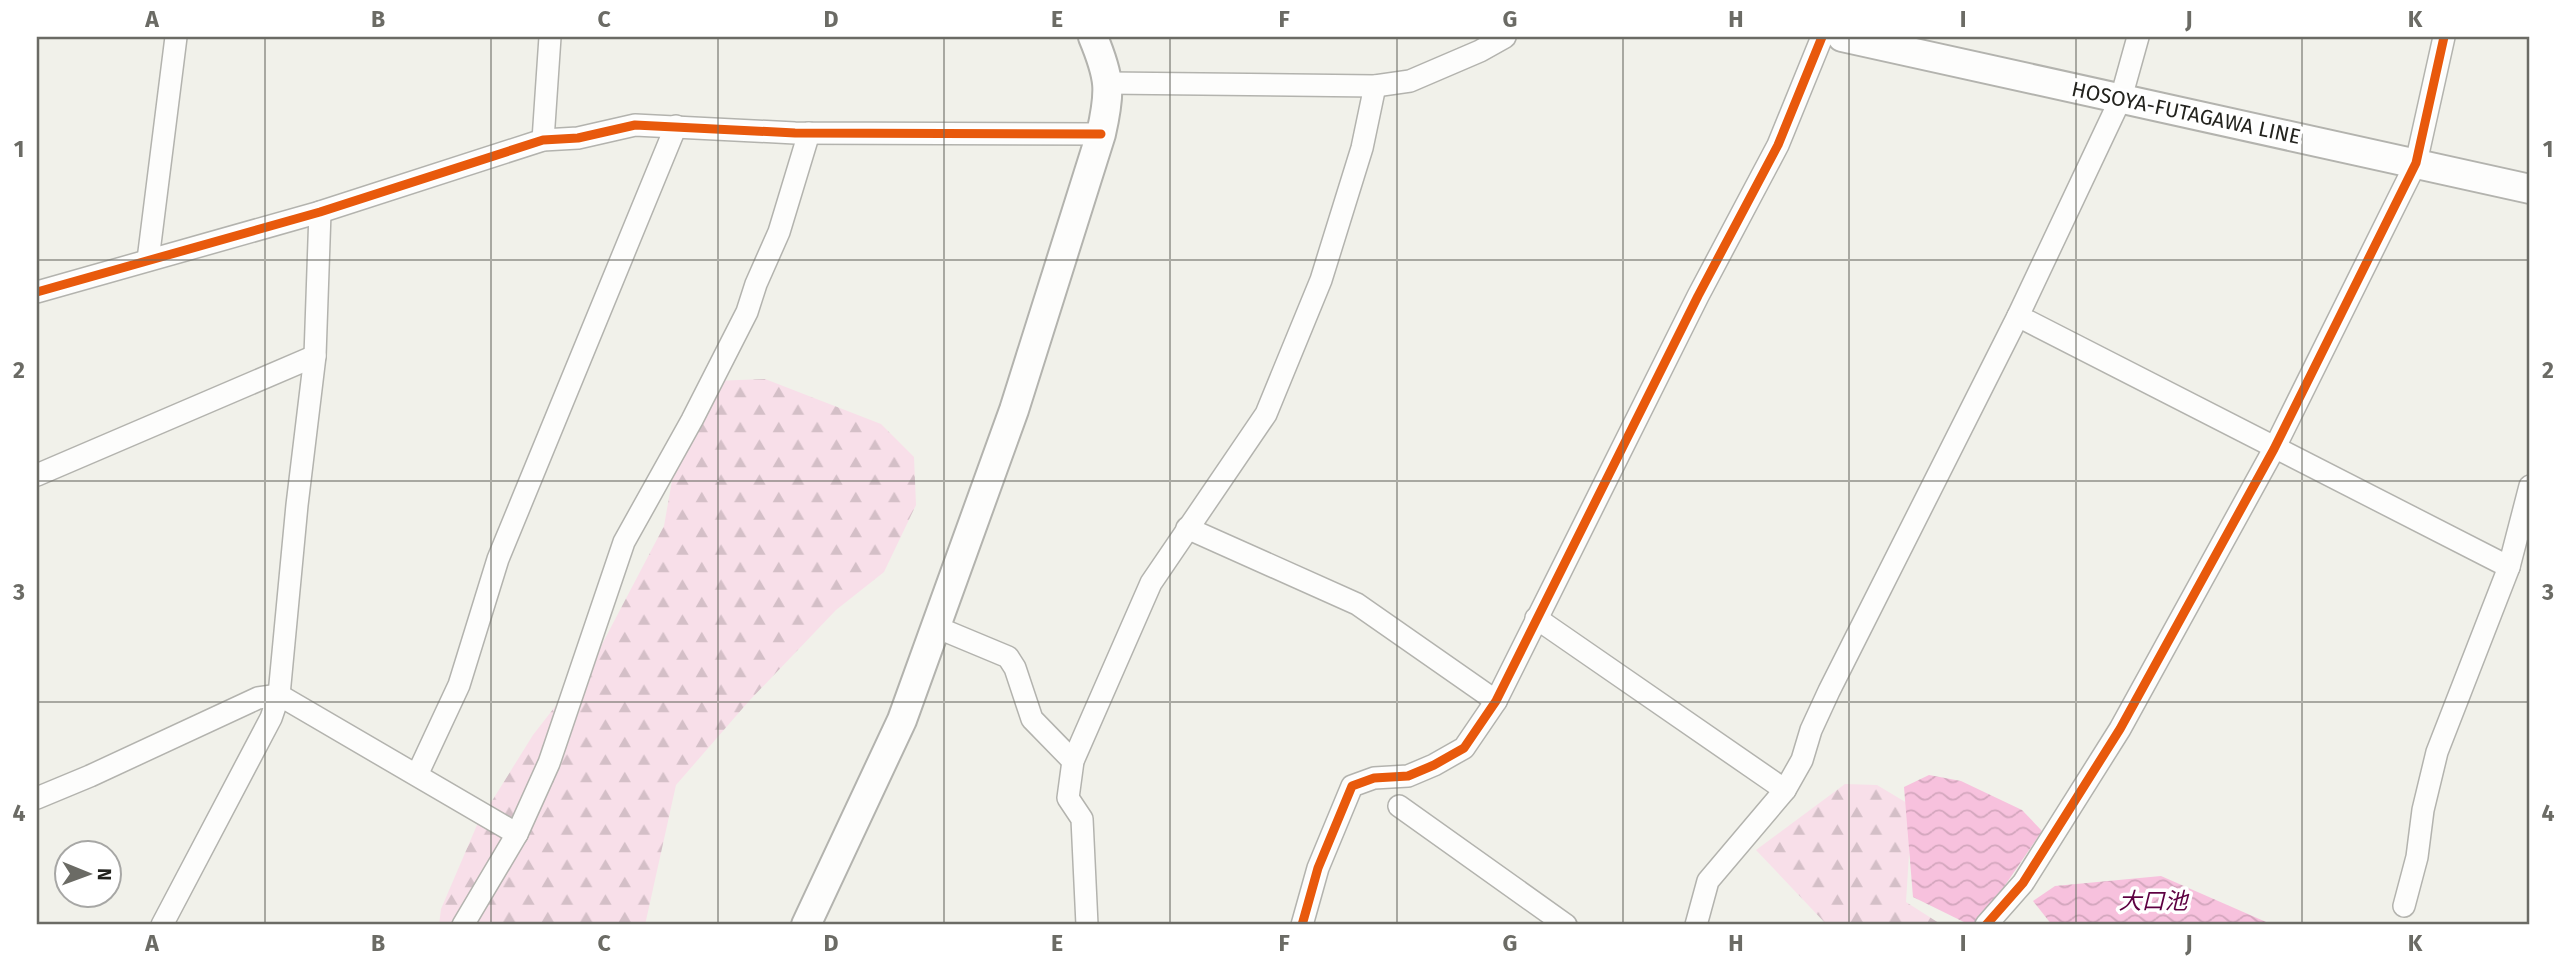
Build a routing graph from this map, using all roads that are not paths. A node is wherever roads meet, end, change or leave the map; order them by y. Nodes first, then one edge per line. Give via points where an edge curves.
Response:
1 (176, 37) edge
2 (550, 37) edge
3 (1093, 37) edge
4 (1505, 37) edge
5 (1822, 37) edge
6 (1842, 37) edge
7 (2138, 37) edge
8 (2444, 37) edge
9 (1107, 83) junction
10 (1375, 86) junction
11 (2121, 98) junction
12 (676, 126) junction
13 (809, 133) junction
14 (1101, 134) junction
15 (543, 140) junction
16 (2416, 163) junction
17 (2530, 189) edge
18 (320, 212) junction
19 (148, 260) junction
20 (37, 292) edge
21 (2018, 316) junction
22 (315, 356) junction
23 (2274, 449) junction
24 (37, 475) edge
25 (2530, 486) edge
26 (1187, 528) junction
27 (2509, 567) junction
28 (1536, 618) junction
29 (936, 627) junction
30 (279, 695) junction
31 (1496, 701) junction
32 (1073, 761) junction
33 (417, 775) junction
34 (1786, 790) junction
35 (37, 798) edge
36 (1399, 806) dead end
37 (517, 834) junction
38 (2404, 906) dead end
39 (162, 925) edge
40 (463, 925) edge
41 (806, 925) edge
42 (1087, 925) edge
43 (1302, 925) edge
44 (1566, 925) edge
45 (1696, 925) edge
46 (1986, 925) edge

1 - 19 street
2 - 15 street
3 - 9 street
4 - 10 street via 1410,81
5 - 28 street via 1778,145
6 - 11 street, HOSOYA-FUTAGAWA LINE
7 - 11 street
8 - 16 street
9 - 10 street
9 - 14 street
10 - 26 street via 1362,148 1321,280 1266,414
11 - 16 street, HOSOYA-FUTAGAWA LINE
11 - 21 street
12 - 13 street
12 - 15 street via 635,125 578,138
12 - 33 street via 498,559 459,685
13 - 14 street
13 - 37 street via 779,232 747,312 624,542 548,763
14 - 29 street via 1014,410
15 - 18 street
16 - 17 street, HOSOYA-FUTAGAWA LINE
16 - 23 street
18 - 19 street
18 - 22 street
19 - 20 street
21 - 23 street
21 - 34 street via 1829,691
22 - 24 street
22 - 30 street
23 - 27 street
23 - 46 street via 2120,729 2024,883
25 - 27 street
26 - 31 street via 1357,604
26 - 32 street via 1151,583
27 - 38 street via 2437,752
28 - 31 street
28 - 34 street
29 - 32 street via 1009,657 1032,719
29 - 41 street via 902,720
30 - 33 street
30 - 35 street via 258,698
30 - 39 street
31 - 43 street via 1464,748 1408,776 1374,778 1352,786 1318,868
32 - 42 street via 1068,798 1082,819
33 - 37 street
34 - 45 street via 1708,881
36 - 44 street
37 - 40 street

